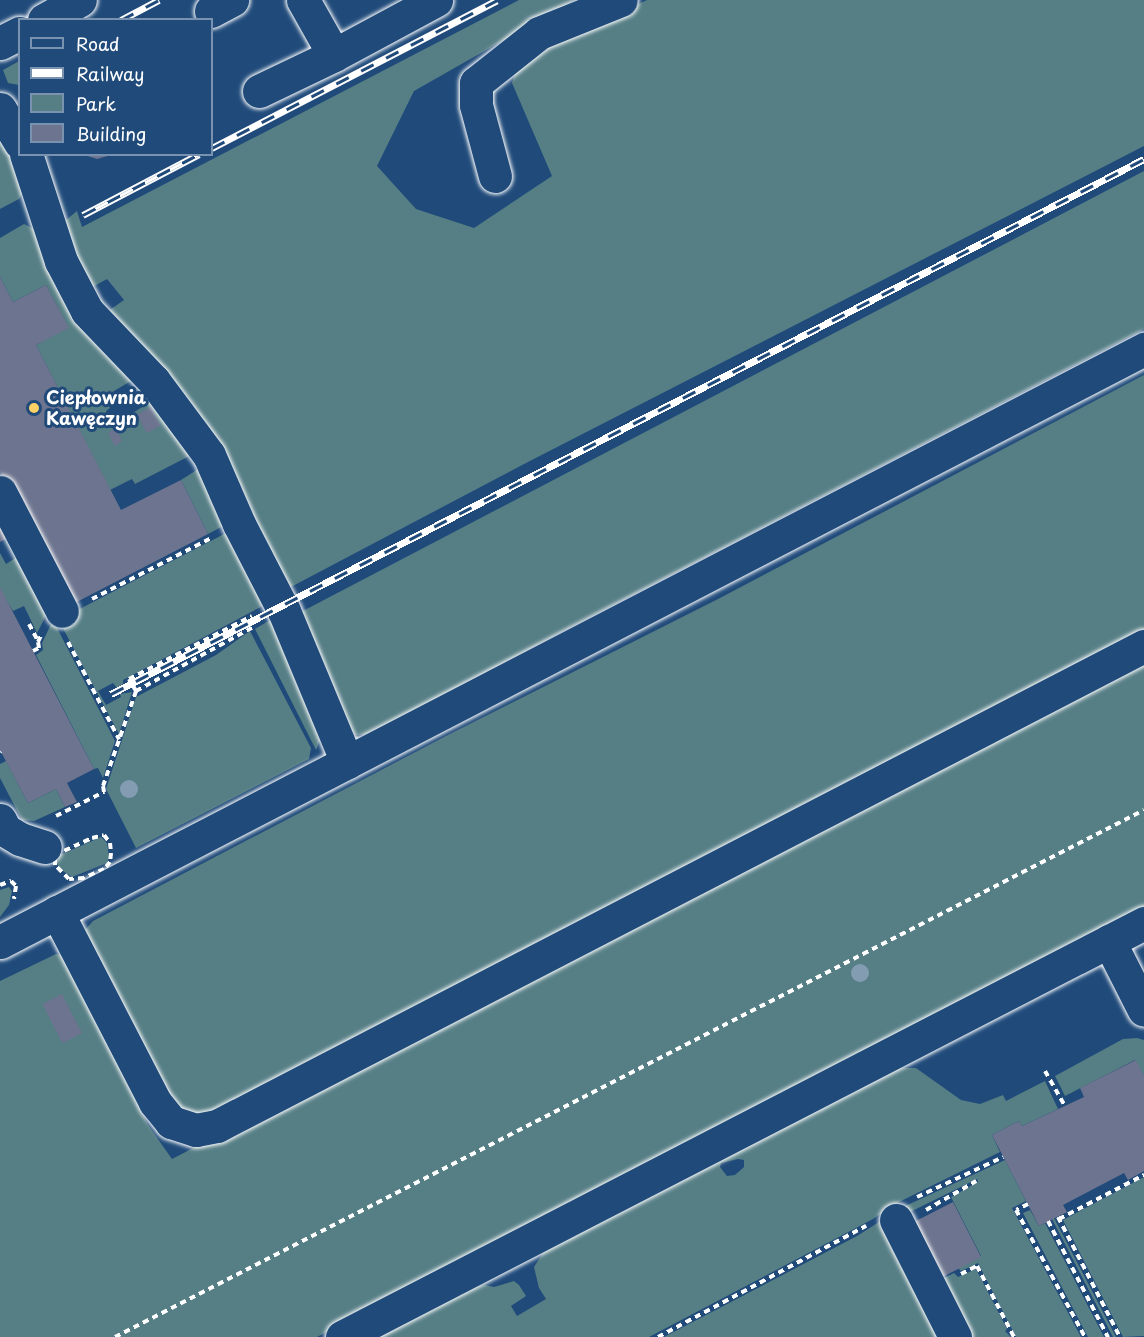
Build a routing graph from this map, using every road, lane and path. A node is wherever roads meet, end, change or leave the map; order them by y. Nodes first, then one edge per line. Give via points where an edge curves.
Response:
1 (80, 0) edge
2 (303, 0) edge
3 (436, 0) edge
4 (621, 0) edge
5 (48, 18) edge
6 (18, 34) edge
7 (0, 43) edge
8 (334, 55) junction
9 (259, 91) dead end
10 (27, 156) edge
11 (495, 176) dead end
12 (1144, 349) edge
13 (0, 492) edge
14 (239, 524) junction
15 (282, 606) junction
16 (61, 608) junction
17 (1144, 646) edge
18 (136, 691) junction
19 (119, 740) junction
20 (347, 762) junction
21 (104, 792) dead end
22 (1144, 810) edge
23 (0, 820) edge
24 (45, 847) dead end
25 (104, 869) joint
26 (57, 912) junction
27 (1144, 923) edge
28 (1109, 941) junction
29 (0, 942) edge
30 (1144, 1010) edge
31 (1045, 1071) dead end
32 (1065, 1106) dead end
33 (1003, 1157) dead end
34 (1144, 1175) edge
35 (976, 1181) dead end
36 (1028, 1204) dead end
37 (895, 1216) junction
38 (1048, 1221) dead end
39 (955, 1270) dead end
40 (115, 1337) edge
41 (342, 1337) edge
42 (658, 1337) edge
43 (955, 1337) edge
44 (1014, 1337) edge
45 (1085, 1337) edge
46 (1108, 1337) edge
47 (1120, 1337) edge

1 - 5 lane
2 - 8 lane
3 - 8 lane
4 - 11 lane via 539,33 476,83 476,105
6 - 7 lane
8 - 9 lane
10 - 14 lane via 61,261 87,311 154,381 191,428 209,455
12 - 20 lane
13 - 16 lane
14 - 15 lane
14 - 16 path via 69,611
15 - 18 path
15 - 18 path via 129,679
15 - 20 lane
16 - 19 path via 53,611 53,615
17 - 26 lane via 217,1126 196,1130 171,1122 155,1102
18 - 19 path
19 - 21 path
20 - 26 lane
22 - 40 path
23 - 24 lane via 5,830 20,839
25 - 25 path via 84,878 69,879 54,865 55,855 104,835 111,853
26 - 29 lane
27 - 28 lane
28 - 30 lane
28 - 41 lane
31 - 32 path
33 - 37 path
34 - 47 path via 1058,1218
35 - 37 path via 946,1197 948,1200
36 - 45 path via 1016,1210
37 - 42 path
37 - 43 lane
38 - 46 path
39 - 44 path via 958,1275 977,1266

